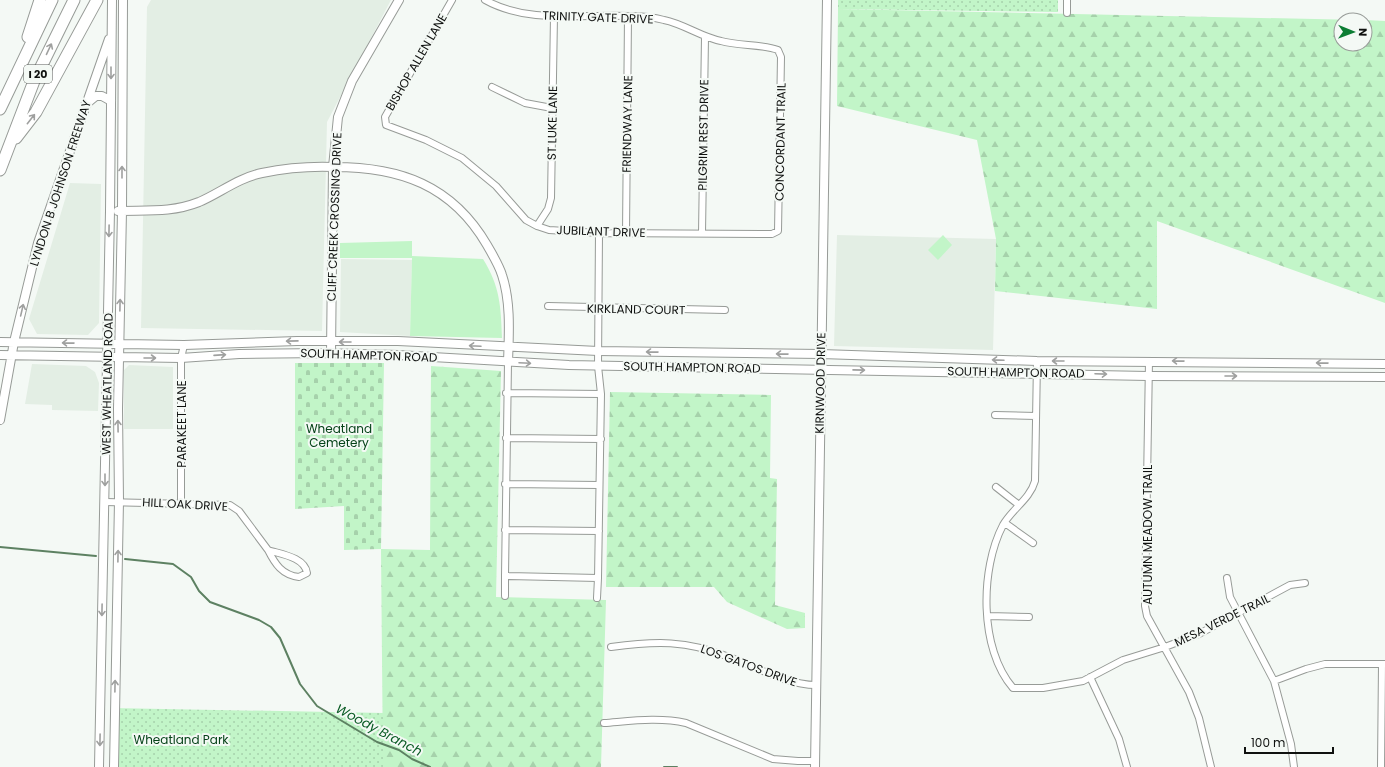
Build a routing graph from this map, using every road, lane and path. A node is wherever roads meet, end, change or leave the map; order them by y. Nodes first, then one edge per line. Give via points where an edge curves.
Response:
1 (40, 0) edge
2 (52, 0) edge
3 (74, 0) edge
4 (112, 0) edge
5 (123, 0) edge
6 (130, 0) edge
7 (399, 0) edge
8 (452, 0) edge
9 (485, 0) edge
10 (827, 0) edge
11 (1067, 0) edge
12 (96, 3) edge
13 (123, 12) junction
14 (1067, 13) dead end
15 (554, 16) junction
16 (628, 16) junction
17 (111, 34) junction
18 (705, 37) junction
19 (780, 52) joint
20 (20, 64) junction
21 (492, 87) dead end
22 (111, 101) junction
23 (85, 106) junction
24 (552, 108) junction
25 (0, 109) edge
26 (386, 125) joint
27 (7, 150) junction
28 (333, 167) junction
29 (0, 170) edge
30 (122, 210) junction
31 (110, 211) junction
32 (538, 226) junction
33 (778, 231) joint
34 (600, 233) junction
35 (626, 233) junction
36 (702, 233) junction
37 (548, 306) dead end
38 (598, 308) junction
39 (725, 310) dead end
40 (0, 342) edge
41 (14, 342) junction
42 (331, 342) junction
43 (398, 342) junction
44 (107, 344) junction
45 (120, 344) junction
46 (184, 345) junction
47 (508, 348) junction
48 (598, 351) junction
49 (331, 354) junction
50 (821, 354) junction
51 (0, 355) edge
52 (12, 355) junction
53 (398, 356) junction
54 (107, 358) junction
55 (119, 358) junction
56 (181, 358) junction
57 (1037, 361) junction
58 (1150, 361) junction
59 (508, 362) junction
60 (1300, 363) junction
61 (1361, 363) junction
62 (1385, 364) edge
63 (598, 366) junction
64 (820, 369) junction
65 (1037, 372) junction
66 (1148, 376) junction
67 (1300, 377) junction
68 (1361, 377) junction
69 (1385, 377) edge
70 (506, 393) junction
71 (601, 394) junction
72 (995, 415) dead end
73 (1036, 416) junction
74 (0, 420) edge
75 (506, 438) junction
76 (601, 439) junction
77 (505, 484) junction
78 (599, 485) junction
79 (996, 487) dead end
80 (119, 501) junction
81 (105, 502) junction
82 (181, 503) junction
83 (1019, 505) junction
84 (1004, 523) junction
85 (505, 530) junction
86 (599, 531) junction
87 (1033, 543) dead end
88 (268, 550) junction
89 (505, 576) junction
90 (598, 578) junction
91 (1227, 578) dead end
92 (1305, 583) dead end
93 (505, 596) dead end
94 (597, 598) dead end
95 (1240, 613) junction
96 (988, 616) junction
97 (1029, 617) dead end
98 (611, 647) dead end
99 (1165, 647) junction
100 (101, 656) junction
101 (115, 656) junction
102 (1384, 664) edge
103 (1090, 677) junction
104 (1274, 681) junction
105 (816, 685) junction
106 (604, 723) dead end
107 (815, 764) edge
108 (100, 767) edge
109 (114, 767) edge
110 (1126, 767) edge
111 (1211, 767) edge
112 (1294, 767) edge
113 (1381, 767) edge

1 - 20 highway
2 - 20 highway, I 20
27 -> 3 highway, I 20 via 34,82
4 - 17 main road, WEST WHEATLAND ROAD
5 - 13 main road, WEST WHEATLAND ROAD
6 - 13 main road, LYNDON B JOHNSON FREEWAY
7 - 28 main road, CLIFF CREEK CROSSING DRIVE via 343,101 334,143
8 - 26 street, BISHOP ALLEN LANE via 385,117
9 - 15 street, TRINITY GATE DRIVE via 511,11
10 - 50 main road, KIRNWOOD DRIVE
11 - 14 street
27 -> 12 highway via 36,112
13 - 17 main road, LYNDON B JOHNSON FREEWAY
30 -> 13 main road, WEST WHEATLAND ROAD
15 - 16 street, TRINITY GATE DRIVE
15 - 24 street, ST LUKE LANE
16 - 18 street, TRINITY GATE DRIVE via 665,20
16 - 35 street, FRIENDWAY LANE
17 -> 22 main road, WEST WHEATLAND ROAD
17 - 23 main road, LYNDON B JOHNSON FREEWAY
18 - 19 street, TRINITY GATE DRIVE
18 - 36 street, PILGRIM REST DRIVE
19 - 33 street, CONCORDANT TRAIL
20 - 25 highway, I 20
21 - 24 street via 525,103
22 - 23 main road via 96,96
22 - 31 main road, WEST WHEATLAND ROAD
41 -> 23 main road, LYNDON B JOHNSON FREEWAY via 38,243
24 - 32 street, ST LUKE LANE via 551,198
26 - 32 street, JUBILANT DRIVE via 426,140 462,158 496,186 522,216
27 - 29 highway, I 20
28 - 30 main road via 304,167 260,173 238,181 198,202 162,212
28 - 42 main road, CLIFF CREEK CROSSING DRIVE
28 - 47 main road via 370,168 402,175 438,192 464,214 481,234 502,275 507,296
30 - 31 main road
45 -> 30 main road, WEST WHEATLAND ROAD
31 -> 44 main road, WEST WHEATLAND ROAD
32 - 34 street, JUBILANT DRIVE via 554,231
33 - 36 street, JUBILANT DRIVE via 772,234
34 - 35 street, JUBILANT DRIVE
34 - 38 street
35 - 36 street, JUBILANT DRIVE
37 - 38 street, KIRKLAND COURT
38 - 39 street, KIRKLAND COURT
38 - 48 street
40 - 41 main road, SOUTH HAMPTON ROAD
44 -> 41 main road, SOUTH HAMPTON ROAD
41 - 52 main road, LYNDON B JOHNSON FREEWAY
43 -> 42 main road, SOUTH HAMPTON ROAD
42 -> 46 main road, SOUTH HAMPTON ROAD
42 - 49 main road, CLIFF CREEK CROSSING DRIVE
47 -> 43 main road, SOUTH HAMPTON ROAD
43 - 53 main road
44 - 45 main road, SOUTH HAMPTON ROAD
44 - 54 main road, WEST WHEATLAND ROAD
45 - 46 main road, SOUTH HAMPTON ROAD
45 - 55 main road, WEST WHEATLAND ROAD
46 - 56 street, PARAKEET LANE
47 - 48 main road, SOUTH HAMPTON ROAD
47 - 59 main road
50 -> 48 main road, SOUTH HAMPTON ROAD
48 - 63 street
49 - 53 main road, SOUTH HAMPTON ROAD
56 -> 49 main road, SOUTH HAMPTON ROAD via 239,354
57 -> 50 main road, SOUTH HAMPTON ROAD
50 - 64 main road, KIRNWOOD DRIVE
51 - 52 main road, SOUTH HAMPTON ROAD
52 - 54 main road, SOUTH HAMPTON ROAD
52 - 74 main road, LYNDON B JOHNSON FREEWAY
53 - 59 main road, SOUTH HAMPTON ROAD
54 - 55 main road, SOUTH HAMPTON ROAD
54 -> 81 main road, WEST WHEATLAND ROAD
55 -> 56 main road, SOUTH HAMPTON ROAD
80 -> 55 main road, WEST WHEATLAND ROAD
56 - 82 street, PARAKEET LANE
58 -> 57 main road, SOUTH HAMPTON ROAD
57 - 65 street
60 -> 58 main road, SOUTH HAMPTON ROAD
58 - 66 street, AUTUMN MEADOW TRAIL
59 -> 63 main road, SOUTH HAMPTON ROAD
59 - 70 street
61 -> 60 main road, SOUTH HAMPTON ROAD
60 - 67 main road
61 - 62 main road, SOUTH HAMPTON ROAD
61 - 68 main road
63 - 64 main road, SOUTH HAMPTON ROAD
63 - 71 street
64 -> 65 main road, SOUTH HAMPTON ROAD
64 - 105 main road, KIRNWOOD DRIVE
65 -> 66 main road, SOUTH HAMPTON ROAD
65 - 73 street
66 -> 67 main road, SOUTH HAMPTON ROAD
66 - 99 street, AUTUMN MEADOW TRAIL via 1145,606 1147,616
67 - 68 main road, SOUTH HAMPTON ROAD
68 - 69 main road, SOUTH HAMPTON ROAD
70 - 71 street
70 - 75 street
71 - 76 street
72 - 73 street
73 - 83 street via 1035,481
75 - 76 street
75 - 77 street
76 - 78 street
77 - 78 street
77 - 85 street
78 - 86 street
79 - 83 street
80 - 81 street, HILL OAK DRIVE
80 - 82 street, HILL OAK DRIVE
101 -> 80 main road, WEST WHEATLAND ROAD
81 -> 100 main road, WEST WHEATLAND ROAD
82 - 88 street, HILL OAK DRIVE via 226,504 234,507
83 - 84 street
84 - 87 street
84 - 96 street via 990,560 987,587
85 - 86 street
85 - 89 street
86 - 90 street
88 - 88 street, HILL OAK DRIVE via 299,561 305,566 307,573 299,577 284,572
89 - 90 street
89 - 93 street
90 - 94 street
91 - 95 street via 1230,597
92 - 95 street, MESA VERDE TRAIL via 1290,585
95 - 99 street, MESA VERDE TRAIL via 1199,634
95 - 104 street
96 - 97 street
96 - 103 street, MESA VERDE TRAIL via 988,632 1004,674 1013,688 1069,684
98 - 105 street, LOS GATOS DRIVE via 657,642 689,644 728,656 794,683
99 - 103 street, MESA VERDE TRAIL via 1123,660
99 - 111 street, AUTUMN MEADOW TRAIL via 1189,692 1199,718
100 - 101 main road
100 -> 108 main road, WEST WHEATLAND ROAD
109 -> 101 main road, WEST WHEATLAND ROAD
102 - 104 street via 1325,664
102 - 113 street
103 - 110 street via 1119,739
104 - 112 street via 1291,744
105 - 107 main road, KIRNWOOD DRIVE
106 - 107 street via 674,720 773,759

